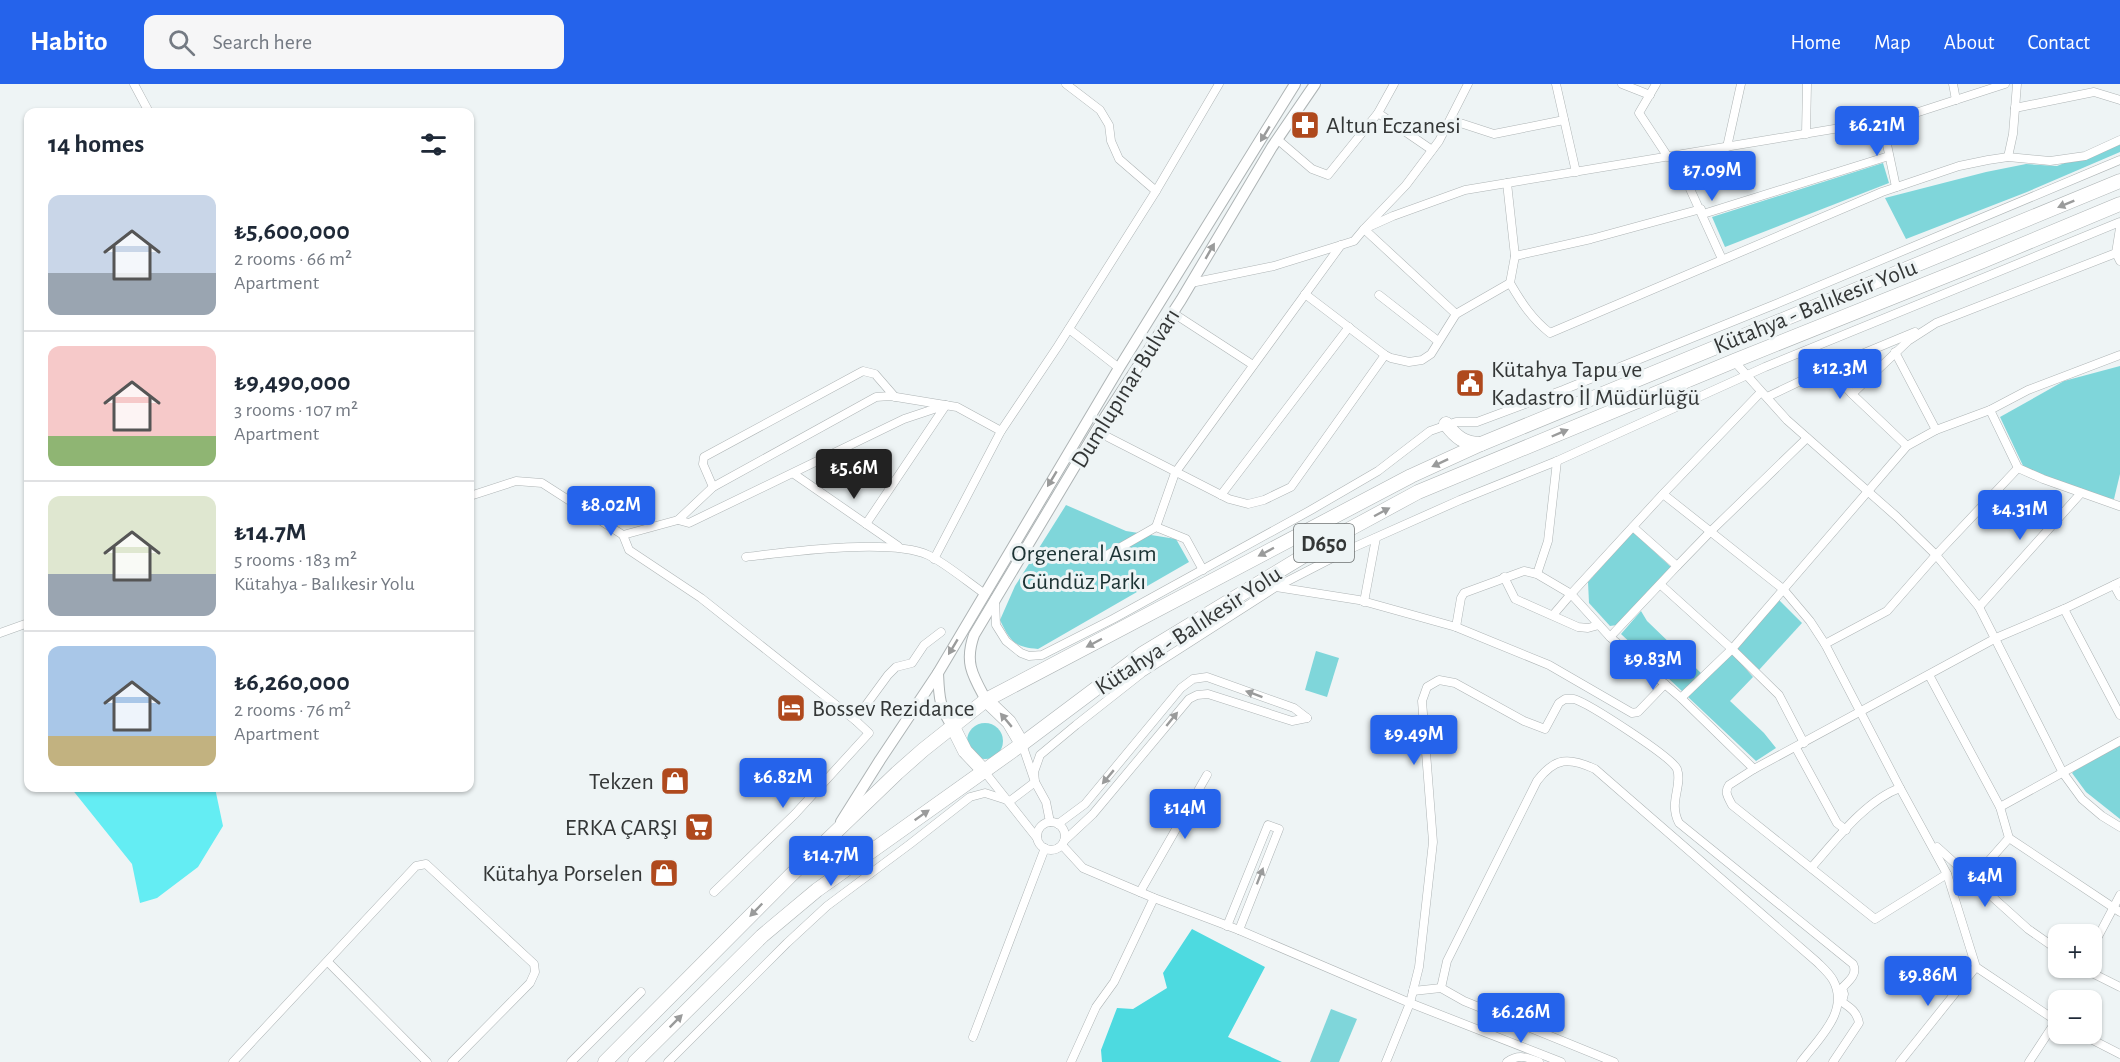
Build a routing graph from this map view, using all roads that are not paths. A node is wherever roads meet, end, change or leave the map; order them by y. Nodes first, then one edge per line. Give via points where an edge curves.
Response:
1 (134, 84) edge
2 (1066, 84) edge
3 (1219, 84) edge
4 (1315, 84) edge
5 (1394, 84) edge
6 (1468, 84) edge
7 (1556, 84) edge
8 (1622, 84) edge
9 (1656, 84) edge
10 (1741, 84) edge
11 (1807, 84) edge
12 (1953, 84) edge
13 (2005, 84) edge
14 (2017, 84) edge
15 (1292, 85) edge
16 (1650, 95) junction
17 (1956, 100) junction
18 (2120, 100) edge
19 (147, 108) edge
20 (2015, 108) junction
21 (1378, 113) junction
22 (1451, 120) junction
23 (1564, 120) junction
24 (1882, 121) junction
25 (1806, 134) junction
26 (1277, 139) junction
27 (2120, 140) edge
28 (1726, 147) junction
29 (1432, 150) junction
30 (1672, 156) junction
31 (1890, 156) junction
32 (2008, 157) junction
33 (2120, 160) edge
34 (1576, 172) junction
35 (2120, 181) edge
36 (1507, 183) junction
37 (1896, 187) junction
38 (1156, 192) junction
39 (2120, 204) edge
40 (1702, 211) junction
41 (2120, 222) edge
42 (2120, 228) edge
43 (1364, 229) junction
44 (1341, 245) junction
45 (1515, 256) junction
46 (2118, 257) edge
47 (1722, 259) junction
48 (1191, 283) junction
49 (1510, 283) junction
50 (1305, 294) junction
51 (1379, 295) dead end
52 (1173, 313) junction
53 (1456, 314) junction
54 (1936, 323) junction
55 (1349, 327) junction
56 (1069, 329) junction
57 (1438, 341) junction
58 (1895, 352) junction
59 (1385, 355) junction
60 (2120, 355) edge
61 (1734, 361) junction
62 (1253, 365) junction
63 (1765, 367) junction
64 (1119, 368) junction
65 (1828, 368) junction
66 (1747, 375) junction
67 (1754, 383) junction
68 (1764, 394) junction
69 (1852, 394) junction
70 (895, 397) junction
71 (946, 405) junction
72 (1990, 410) junction
73 (1446, 424) junction
74 (1936, 430) junction
75 (1001, 431) junction
76 (1096, 431) junction
77 (1808, 438) junction
78 (1481, 444) junction
79 (1907, 446) junction
80 (1557, 461) junction
81 (2018, 468) junction
82 (1175, 473) junction
83 (794, 474) junction
84 (713, 487) junction
85 (1868, 491) junction
86 (2081, 493) junction
87 (1663, 494) junction
88 (474, 495) edge
89 (1221, 495) junction
90 (2120, 505) edge
91 (678, 520) junction
92 (866, 524) junction
93 (1633, 526) junction
94 (1156, 527) junction
95 (1710, 532) junction
96 (623, 535) junction
97 (1376, 538) junction
98 (899, 547) junction
99 (1936, 555) junction
100 (746, 557) dead end
101 (934, 559) junction
102 (1100, 559) dead end
103 (1677, 566) junction
104 (1203, 570) junction
105 (1537, 574) junction
106 (1504, 577) junction
107 (2117, 583) edge
108 (1661, 585) junction
109 (1276, 587) junction
110 (1783, 589) junction
111 (1571, 594) junction
112 (2120, 596) edge
113 (990, 597) junction
114 (1364, 602) junction
115 (1979, 607) junction
116 (2064, 609) junction
117 (1553, 615) junction
118 (24, 624) edge
119 (1599, 625) junction
120 (1456, 627) junction
121 (941, 632) dead end
122 (0, 633) edge
123 (1610, 637) junction
124 (1996, 638) junction
125 (1825, 644) junction
126 (1732, 649) junction
127 (938, 673) junction
128 (1929, 675) junction
129 (1665, 684) junction
130 (1681, 698) junction
131 (986, 700) junction
132 (1860, 712) junction
133 (2120, 715) edge
134 (855, 720) junction
135 (952, 727) junction
136 (2120, 741) edge
137 (1804, 743) junction
138 (1796, 748) junction
139 (1024, 750) junction
140 (1040, 755) junction
141 (1754, 769) junction
142 (984, 771) junction
143 (2063, 773) junction
144 (1207, 775) dead end
145 (1035, 782) junction
146 (1900, 788) junction
147 (1010, 801) junction
148 (2000, 807) junction
149 (1054, 823) junction
150 (2120, 827) edge
151 (1846, 830) junction
152 (835, 833) junction
153 (1037, 838) junction
154 (2009, 838) junction
155 (1931, 842) junction
156 (1063, 843) junction
157 (1045, 849) junction
158 (1811, 868) junction
159 (1947, 874) junction
160 (1972, 880) junction
161 (714, 892) dead end
162 (1140, 892) junction
163 (2120, 895) edge
164 (1154, 898) junction
165 (2116, 910) edge
166 (1227, 926) junction
167 (1239, 930) junction
168 (2102, 932) edge
169 (2048, 943) edge
170 (328, 962) junction
171 (1976, 967) junction
172 (2102, 978) edge
173 (2120, 987) edge
174 (1441, 988) junction
175 (1413, 991) junction
176 (641, 992) dead end
177 (1410, 1003) junction
178 (2048, 1015) edge
179 (2048, 1034) edge
180 (973, 1037) dead end
181 (2100, 1044) edge
182 (2120, 1054) edge
183 (233, 1062) edge
184 (427, 1062) edge
185 (452, 1062) edge
186 (571, 1062) edge
187 (605, 1062) edge
188 (635, 1062) edge
189 (668, 1062) edge
190 (1071, 1062) edge
191 (1386, 1062) edge
192 (1507, 1062) edge
193 (1539, 1062) edge
194 (1561, 1062) edge
195 (1614, 1062) edge
196 (1801, 1062) edge
197 (1833, 1062) edge
198 (1900, 1062) edge
199 (2029, 1062) edge

1 - 19 street
2 - 38 street via 1100,110 1119,159
3 - 38 street
4 - 26 main road, Dumlupınar Bulvarı
5 - 21 street
6 - 22 street
7 - 23 street
8 - 16 street
9 - 16 street
10 - 28 street
11 - 25 street
12 - 17 street
13 - 17 street
14 - 20 street
15 -> 64 main road, Dumlupınar Bulvarı
16 - 30 street via 1639,112
17 - 24 street
18 - 20 street via 2094,92
20 - 32 street
21 - 26 street via 1328,175 1311,169
21 - 29 street
22 - 23 street via 1494,134
22 - 29 street
23 - 34 street
24 - 25 street
24 - 31 street
25 - 28 street
48 -> 26 main road, Dumlupınar Bulvarı
27 - 32 street via 2085,156 2050,161
28 - 30 street
29 - 43 street via 1406,185
30 - 34 street
30 - 40 street
31 - 37 street
31 - 40 street
32 - 37 street via 1959,166
33 - 73 street via 1563,390 1477,422
34 - 36 street
35 -> 78 highway, Kütahya - Balıkesir Yolu / D650
36 - 43 street via 1465,190
36 - 45 street
37 - 47 street
38 - 56 street
39 - 61 highway, Kütahya - Balıkesir Yolu / D650
40 - 45 street
40 - 47 street
41 - 63 street
42 - 46 street
43 - 44 street via 1354,241
43 - 53 street
44 - 48 street via 1274,266
44 - 50 street
45 - 49 street
46 - 54 street
47 - 49 street via 1550,333 1537,323
48 - 52 main road, Dumlupınar Bulvarı
49 - 53 street
50 - 55 street
50 - 62 street
51 - 57 street
52 - 62 street
52 - 76 main road, Dumlupınar Bulvarı
53 - 57 street
54 - 58 street
54 - 65 street
55 - 59 street
55 - 89 street
56 - 64 street
56 - 75 street
57 - 59 street via 1431,354 1422,360 1409,362
58 - 69 street
58 - 74 street
59 - 89 street via 1291,487 1248,504
60 - 72 street via 2028,390
61 - 66 street
139 -> 61 highway, Kütahya - Balıkesir Yolu / D650 via 1142,654 1335,537 1418,492
62 - 82 street
63 - 66 street
63 - 67 street
64 -> 113 main road, Dumlupınar Bulvarı
65 - 68 street
65 - 69 street
66 - 67 street
66 - 80 street
67 - 68 street
68 - 77 street
68 - 87 street
69 - 79 street
70 - 71 street
70 - 84 street via 876,397
70 - 84 street via 875,374 863,370 704,457 703,465
71 - 75 street via 957,406
71 - 83 street via 904,419
71 - 92 street
72 - 74 street
72 - 81 street
73 - 78 highway via 1468,444
73 - 104 street via 1430,431 1378,471
74 - 79 street
75 - 101 street
76 - 82 street
76 - 113 main road, Dumlupınar Bulvarı
77 - 85 street
77 - 95 street
78 -> 131 highway, Kütahya - Balıkesir Yolu / D650 via 1411,476
79 - 85 street
80 - 97 street
80 - 105 street via 1548,541
81 - 86 street
81 - 99 street
82 - 89 street
82 - 94 street
83 - 91 street via 689,523
83 - 92 street
84 - 91 street
85 - 99 street
85 - 110 street
86 - 90 street
86 - 115 street
87 - 93 street
87 - 95 street
88 - 96 street via 516,481 542,483
91 - 96 street
92 - 98 street
93 - 103 street
93 - 111 street
94 - 102 street
94 - 104 street via 1186,539
95 - 103 street
95 - 110 street
96 - 134 street via 629,550 701,598
97 - 109 street
97 - 114 street
98 - 100 street
98 - 101 street
99 - 115 street
99 - 125 street via 1887,611
101 - 113 street
103 - 108 street
104 - 113 street via 1042,655 1021,654 1006,641 996,625
105 - 106 street via 1524,571
105 - 111 street
106 - 117 street via 1515,599
106 - 120 street via 1464,593
107 - 112 street
107 - 116 street
108 - 123 street
108 - 126 street
109 - 114 street
109 - 140 street via 1142,673
110 - 125 street
110 - 126 street
111 - 117 street
111 - 119 street
113 -> 127 main road, Dumlupınar Bulvarı
113 - 131 main road, Dumlupınar Bulvarı via 968,654
114 - 120 street
115 - 124 street
116 - 124 street
116 - 133 street
117 - 119 street via 1578,627
118 - 122 street
119 - 123 street
120 - 129 street via 1549,665 1632,713 1638,712
121 - 134 street via 924,645 912,663 896,667 888,675
123 - 129 street
124 - 128 street
124 - 143 street
125 - 132 street
126 - 130 street
126 - 137 street via 1779,695
127 - 135 main road via 943,714
127 - 152 main road, Dumlupınar Bulvarı
128 - 132 street
128 - 148 street
129 - 130 street
130 - 141 street
131 - 135 highway, Kütahya - Balıkesir Yolu / D650
139 -> 131 highway via 1009,722
132 - 137 street
132 - 146 street
134 - 161 street via 869,733 795,814
135 - 142 highway via 965,751
135 - 152 highway, Kütahya - Balıkesir Yolu / D650
136 - 143 street
137 - 138 street
138 - 141 street
138 - 151 street via 1837,823
139 - 140 street
139 - 142 highway, Kütahya - Balıkesir Yolu / D650
139 - 145 street
140 - 145 street
141 - 158 street via 1729,785 1726,795 1732,805
142 - 147 street
188 -> 142 highway, Kütahya - Balıkesir Yolu / D650 via 762,936 817,890
143 - 148 street
143 - 150 street via 2082,799
144 - 162 street
145 - 147 street
145 - 149 street
146 - 151 street via 1878,799
146 - 155 street
147 - 153 street
147 - 189 street via 985,793 970,797 827,906
148 - 154 street
149 - 153 street via 1039,829
149 - 156 street via 1064,832
156 -> 149 street via 1197,694 1208,694 1292,721 1307,718 1294,708 1207,677 1193,678 1085,804
151 - 158 street
152 -> 187 highway, Kütahya - Balıkesir Yolu / D650
153 - 157 street
154 - 160 street
154 - 165 street
155 - 159 street
155 - 160 street
156 - 157 street via 1054,850
156 - 162 street via 1083,868
157 - 180 street
158 - 159 street via 1875,919
159 - 171 street
160 - 169 street
162 - 164 street
163 - 165 street
164 - 166 street
164 - 190 street
165 - 168 street
166 - 167 street
167 -> 166 street via 1279,829 1268,825
167 - 177 street
170 - 183 street
170 - 184 street
170 - 185 street via 416,866 426,864 534,964 530,983
171 - 178 street
171 - 198 street
172 - 173 street
174 - 175 street
174 - 195 street
174 - 196 street via 1448,961 1537,781 1546,768 1557,762 1580,761 1604,776 1832,979 1838,1008
175 - 177 street
175 - 197 street via 1433,843 1422,701 1427,687 1439,680 1455,683 1545,729 1559,703 1575,699 1671,760 1677,769 1674,807 1679,823 1853,964 1856,969 1842,988 1842,1002 1854,1011 1859,1023
176 - 186 street
177 - 191 street
177 - 194 street
179 - 199 street
181 - 182 street
192 - 193 street via 1524,1056

